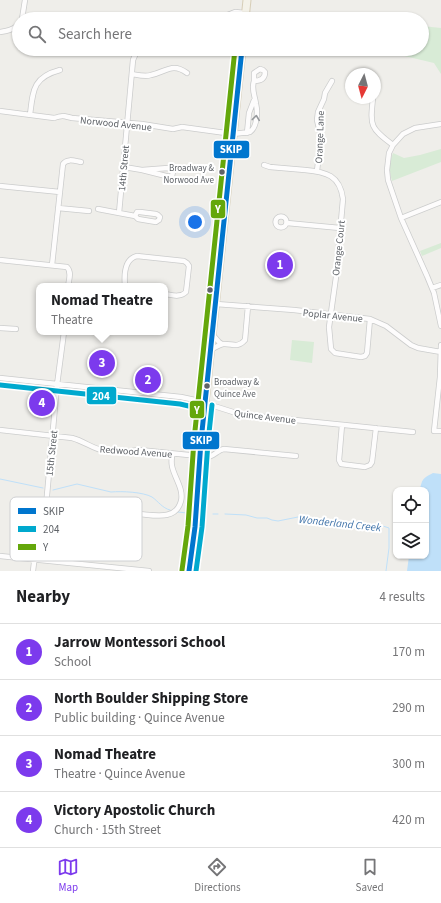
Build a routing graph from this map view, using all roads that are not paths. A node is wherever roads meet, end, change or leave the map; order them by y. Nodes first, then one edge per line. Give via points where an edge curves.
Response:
1 (25, 0) edge
2 (247, 0) edge
3 (24, 12) edge
4 (246, 12) edge
5 (12, 29) edge
6 (0, 32) edge
7 (134, 56) edge
8 (241, 56) edge
9 (60, 70) dead end
10 (187, 73) dead end
11 (132, 74) junction
12 (254, 81) dead end
13 (332, 81) dead end
14 (255, 98) junction
15 (372, 104) edge
16 (0, 111) edge
17 (30, 115) junction
18 (127, 123) junction
19 (441, 124) edge
20 (247, 133) junction
21 (233, 134) junction
22 (393, 145) junction
23 (81, 162) dead end
24 (264, 164) dead end
25 (124, 167) junction
26 (142, 170) junction
27 (317, 171) junction
28 (0, 186) edge
29 (60, 192) junction
30 (441, 202) edge
31 (58, 208) junction
32 (98, 209) dead end
33 (89, 211) dead end
34 (119, 214) junction
35 (135, 216) junction
36 (401, 218) junction
37 (287, 223) dead end
38 (340, 228) junction
39 (0, 260) edge
40 (52, 266) junction
41 (68, 283) edge
42 (125, 283) edge
43 (441, 285) edge
44 (432, 288) junction
45 (168, 294) edge
46 (216, 304) junction
47 (248, 306) junction
48 (330, 314) junction
49 (370, 319) junction
50 (441, 326) edge
51 (0, 328) edge
52 (16, 330) dead end
53 (212, 334) junction
54 (64, 335) edge
55 (222, 344) junction
56 (441, 345) edge
57 (211, 350) junction
58 (441, 352) edge
59 (0, 378) edge
60 (57, 385) junction
61 (205, 404) junction
62 (342, 424) junction
63 (376, 428) junction
64 (0, 430) edge
65 (441, 431) edge
66 (413, 432) dead end
67 (53, 436) junction
68 (172, 454) junction
69 (296, 456) dead end
70 (200, 457) junction
71 (47, 497) edge
72 (142, 514) edge
73 (0, 556) edge
74 (10, 557) edge
75 (34, 561) edge
76 (53, 561) edge
77 (33, 571) edge
78 (149, 571) edge
79 (188, 571) edge

1 - 3 street
2 - 4 main road
5 - 6 street
7 - 11 street, 14th Street
8 - 21 main road
9 - 17 street via 47,75 38,83 33,94
10 - 11 street via 180,68 171,68 149,76
11 - 18 street, 14th Street
12 - 14 street via 252,89
13 - 27 street, Orange Lane via 318,112 321,137
14 - 20 street via 249,113
20 -> 14 street via 254,127 257,105
15 - 22 street via 372,123 375,130
16 - 17 street, Norwood Avenue
17 - 18 street, Norwood Avenue
18 - 21 street, Norwood Avenue
18 - 25 street, 14th Street
19 - 22 street via 415,128
20 - 21 street, Norwood Avenue
21 - 46 main road
22 - 36 street via 386,170
23 - 29 street via 68,160 63,164
24 - 27 street via 270,167
25 - 26 street
25 - 34 street, 14th Street
26 - 26 street via 168,168 173,172 172,176 168,177
27 - 38 street, Orange Court via 333,178 342,192
28 - 29 street
29 - 31 street
30 - 36 street
31 - 33 street
31 - 40 street
32 - 34 street
34 - 35 street
35 - 35 street via 140,212 160,217 153,222
36 - 44 street
37 - 38 street
38 - 48 street, Orange Court
39 - 40 street
40 - 41 street via 67,267 70,272
42 - 45 street via 126,266 133,256 184,261 189,266 186,292 181,296
43 - 44 street
44 - 50 street
46 - 47 street, Poplar Avenue
46 - 53 main road
47 - 48 street, Poplar Avenue
47 - 55 street via 245,340 237,345
48 - 49 street, Poplar Avenue
48 - 49 street, Orange Court via 330,337 334,353 360,357 367,353
49 - 58 street, Poplar Avenue via 386,326 411,345
51 - 52 street
53 - 55 street
53 - 57 main road
54 - 60 street, 15th Street
55 - 57 street
56 - 58 street
57 - 61 main road
58 - 65 street via 434,430
59 - 60 street, Quince Avenue
60 - 61 street, Quince Avenue via 181,397
60 - 67 street, 15th Street
61 - 62 street, Quince Avenue via 246,415
61 - 70 main road
62 - 63 street, Quince Avenue
62 - 63 street via 339,463 365,467 372,462
63 - 66 street, Quince Avenue
64 - 67 street, Redwood Avenue
67 - 68 street, Redwood Avenue via 77,439 105,451 133,450
67 - 71 street, 15th Street
68 - 70 street, Redwood Avenue
68 - 72 street via 172,467 182,495 177,509 162,516
69 - 70 street, Redwood Avenue via 224,449 212,456
70 - 79 main road via 195,527
73 - 74 street
75 - 77 street, 15th Street
76 - 78 street

